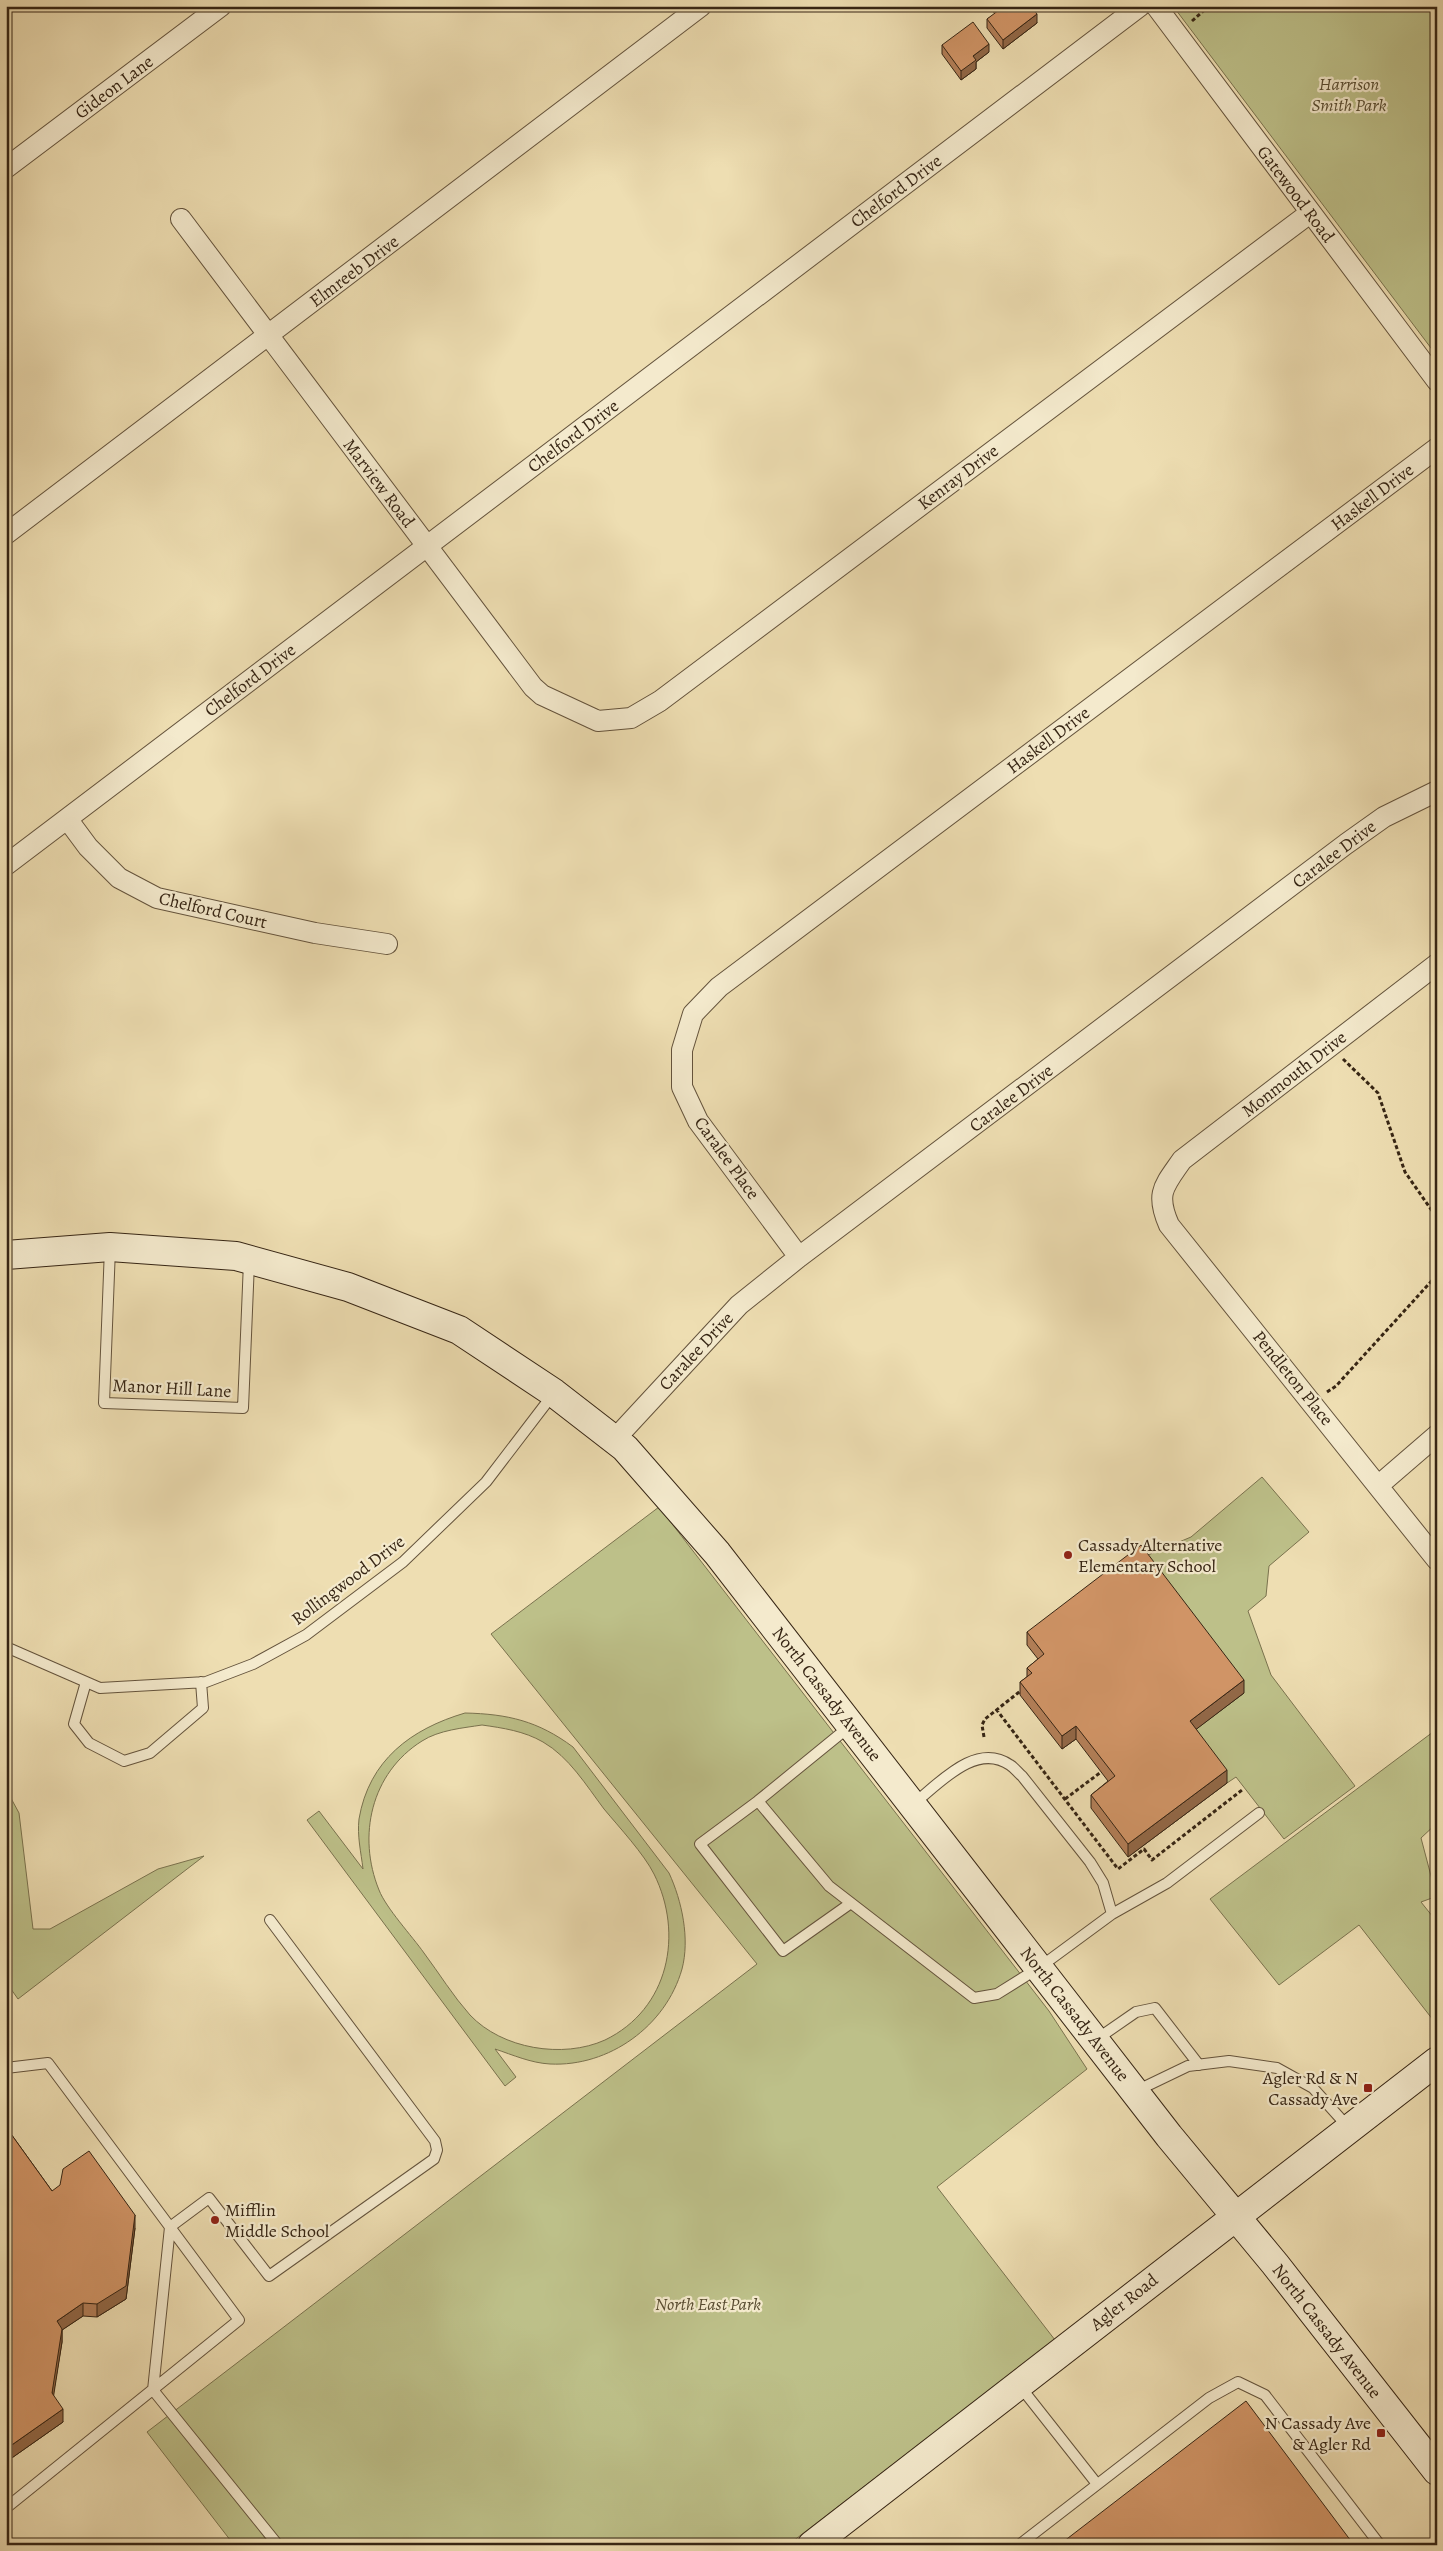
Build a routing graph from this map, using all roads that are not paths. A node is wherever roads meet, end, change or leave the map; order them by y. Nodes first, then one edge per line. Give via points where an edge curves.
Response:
1 (221, 6) edge
2 (701, 6) edge
3 (1140, 6) edge
4 (1156, 6) edge
5 (6, 168) edge
6 (1310, 213) junction
7 (181, 219) dead end
8 (268, 336) junction
9 (1437, 381) edge
10 (1437, 448) edge
11 (6, 534) edge
12 (427, 546) junction
13 (598, 721) joint
14 (1437, 791) edge
15 (68, 820) junction
16 (6, 865) edge
17 (387, 944) dead end
18 (1437, 964) edge
19 (682, 1050) joint
20 (1161, 1191) joint
21 (110, 1247) junction
22 (6, 1255) edge
23 (799, 1256) junction
24 (249, 1260) junction
25 (554, 1392) junction
26 (1437, 1435) edge
27 (614, 1440) junction
28 (1379, 1485) junction
29 (1437, 1560) edge
30 (6, 1647) edge
31 (86, 1682) junction
32 (201, 1682) junction
33 (851, 1725) junction
34 (758, 1801) junction
35 (912, 1804) junction
36 (1259, 1813) dead end
37 (851, 1903) junction
38 (1112, 1914) junction
39 (270, 1920) dead end
40 (1040, 1967) junction
41 (1096, 2040) junction
42 (1437, 2061) edge
43 (1199, 2065) junction
44 (6, 2068) edge
45 (1135, 2091) junction
46 (1349, 2128) junction
47 (1235, 2215) junction
48 (170, 2227) junction
49 (1019, 2385) junction
50 (153, 2390) junction
51 (1437, 2471) edge
52 (1097, 2484) junction
53 (6, 2508) edge
54 (278, 2545) edge
55 (812, 2545) edge
56 (1019, 2545) edge
57 (1380, 2545) edge

1 - 5 street, Gideon Lane
2 - 8 street, Elmreeb Drive
3 - 12 street, Chelford Drive
4 - 6 street, Gatewood Road
6 - 9 street, Gatewood Road
6 - 13 street, Kenray Drive via 660,701 631,718
7 - 8 street, Marview Road
8 - 11 street, Elmreeb Drive
8 - 12 street, Marview Road
10 - 19 street, Haskell Drive via 719,987 693,1014
12 - 13 street, Marview Road via 533,687 542,695
12 - 15 street, Chelford Drive
14 - 23 street, Caralee Drive via 1384,817 1346,844
15 - 16 street, Chelford Drive
15 - 17 street, Chelford Court via 88,847 119,878 157,898 315,933
18 - 20 street, Monmouth Drive via 1182,1160
19 - 23 street, Caralee Place via 682,1087 698,1121
20 - 28 street, Pendleton Place via 1162,1209 1169,1224
21 - 22 main road, North Cassady Avenue
21 - 24 main road, North Cassady Avenue via 236,1256
21 - 24 lane, Manor Hill Lane via 104,1403 243,1408
23 - 27 street, Caralee Drive via 739,1305
24 - 25 main road, North Cassady Avenue via 348,1287 459,1330
25 - 27 main road, North Cassady Avenue
25 - 32 lane, Rollingwood Drive via 486,1482 403,1562 306,1634 253,1664
26 - 28 street
27 - 33 main road, North Cassady Avenue via 625,1448 717,1553
28 - 29 street, Pendleton Place
30 - 31 lane
31 - 32 lane, Rollingwood Drive via 100,1688
31 - 32 lane via 74,1724 89,1743 124,1761 150,1753 203,1708
33 - 34 lane
33 - 35 main road, North Cassady Avenue
34 - 37 lane via 829,1886
34 - 37 lane via 700,1844 783,1950
35 - 38 lane via 968,1762 982,1758 1010,1765 1090,1862 1103,1883
35 - 40 main road, North Cassady Avenue
36 - 38 lane via 1167,1883
37 - 40 lane via 974,1998 997,1994
38 - 40 lane
39 - 48 lane via 435,2141 437,2150 434,2159 269,2276 208,2198
40 - 41 main road, North Cassady Avenue
41 - 43 lane via 1136,2012 1154,2008
41 - 45 main road, North Cassady Avenue
42 - 46 main road, Agler Road
43 - 45 lane via 1188,2066
43 - 46 lane via 1229,2061 1276,2068 1313,2088
44 - 48 lane via 48,2063
45 - 47 main road, North Cassady Avenue
46 - 47 main road, Agler Road
47 - 49 main road, Agler Road
47 - 51 main road, North Cassady Avenue
48 - 50 lane
48 - 50 lane via 239,2320
49 - 52 lane
49 - 55 main road, Agler Road
50 - 53 lane
50 - 54 lane
52 - 56 lane
52 - 57 lane via 1209,2398 1238,2382 1265,2395

